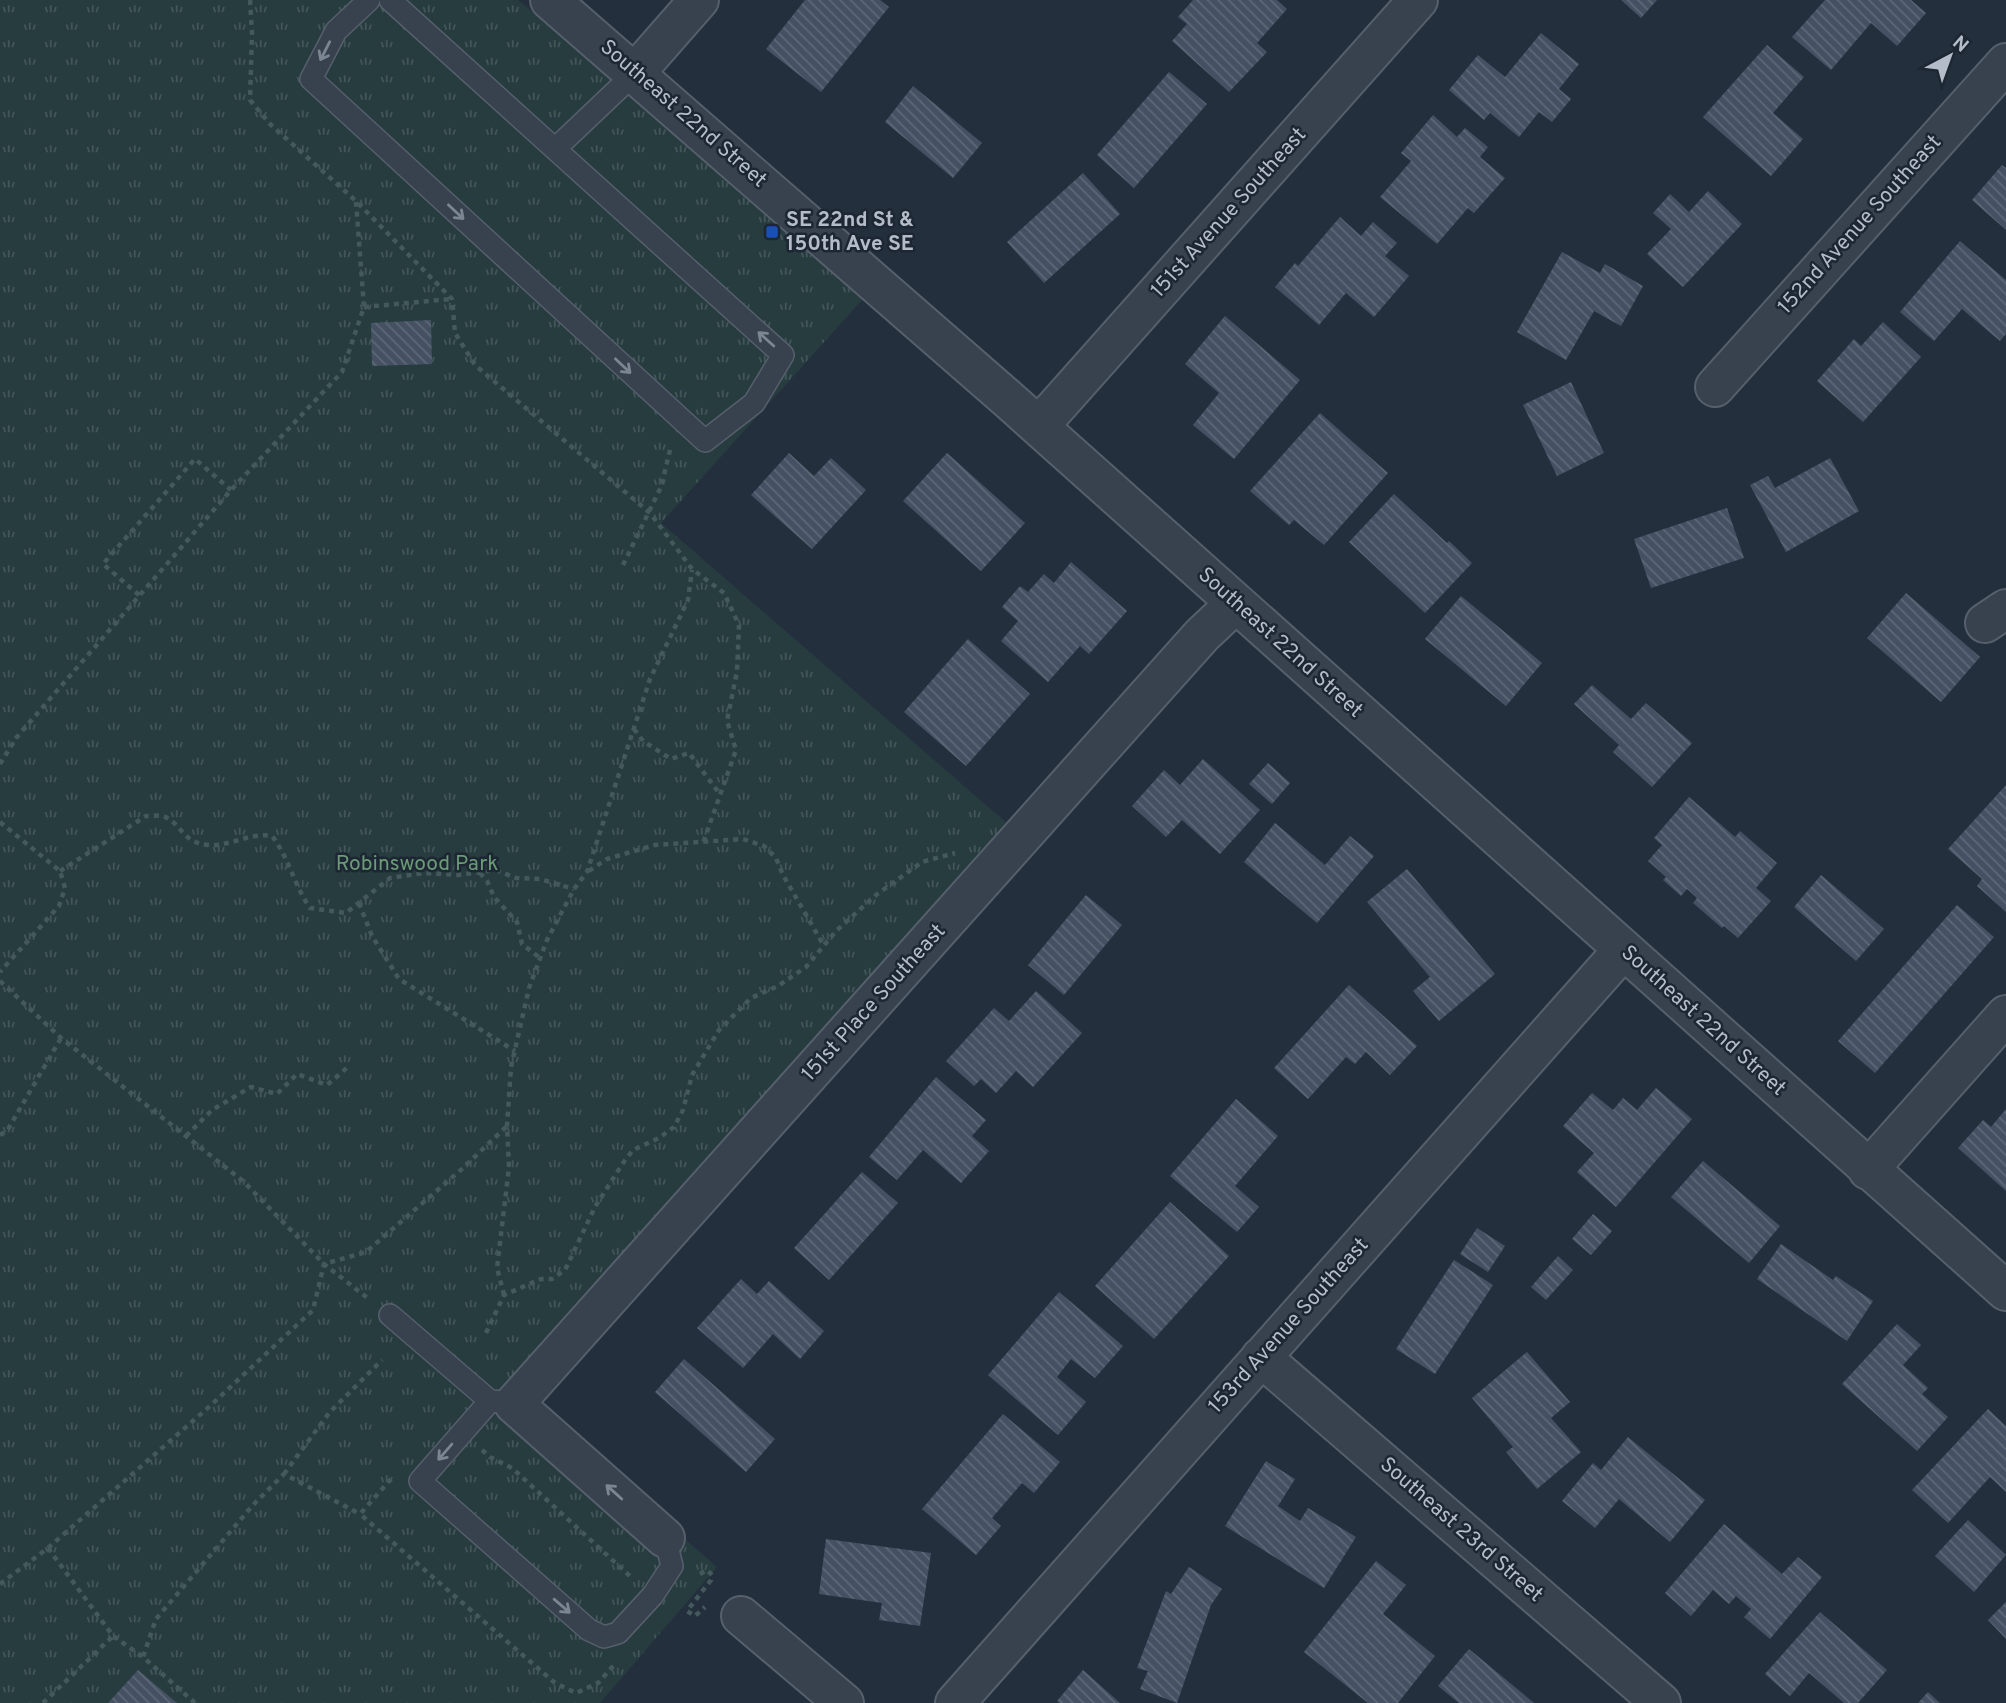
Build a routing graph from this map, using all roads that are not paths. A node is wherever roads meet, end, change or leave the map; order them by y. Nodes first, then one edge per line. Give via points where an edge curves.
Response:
1 (369, 0) edge
2 (390, 0) edge
3 (550, 0) edge
4 (699, 0) edge
5 (1418, 0) edge
6 (2006, 63) edge
7 (635, 73) junction
8 (555, 149) junction
9 (1715, 387) dead end
10 (1039, 426) junction
11 (1235, 604) junction
12 (1623, 950) junction
13 (2006, 1016) edge
14 (1868, 1170) junction
15 (2006, 1291) edge
16 (390, 1315) road end
17 (1261, 1357) junction
18 (502, 1402) junction
19 (665, 1538) joint
20 (741, 1616) dead end
21 (844, 1703) edge
22 (955, 1703) edge
23 (1661, 1703) edge

1 -> 8 lane via 336,31 311,79 705,441 754,403 783,355
2 - 8 lane
3 - 7 street, Southeast 22nd Street
4 - 7 street
5 - 10 street, 151st Avenue Southeast
6 - 9 street, 152nd Avenue Southeast
7 - 8 lane
7 - 10 street, Southeast 22nd Street
10 - 11 street, Southeast 22nd Street
11 - 12 street, Southeast 22nd Street
11 - 18 street, 151st Place Southeast
12 - 14 street, Southeast 22nd Street
12 - 17 street, 153rd Avenue Southeast
13 - 14 street
14 - 15 street, Southeast 22nd Street
16 - 18 lane
17 - 22 street, 153rd Avenue Southeast
17 - 23 street, Southeast 23rd Street
19 -> 18 street
18 -> 19 lane via 420,1482 589,1630 604,1637 618,1633 653,1595 672,1566
20 - 21 street

